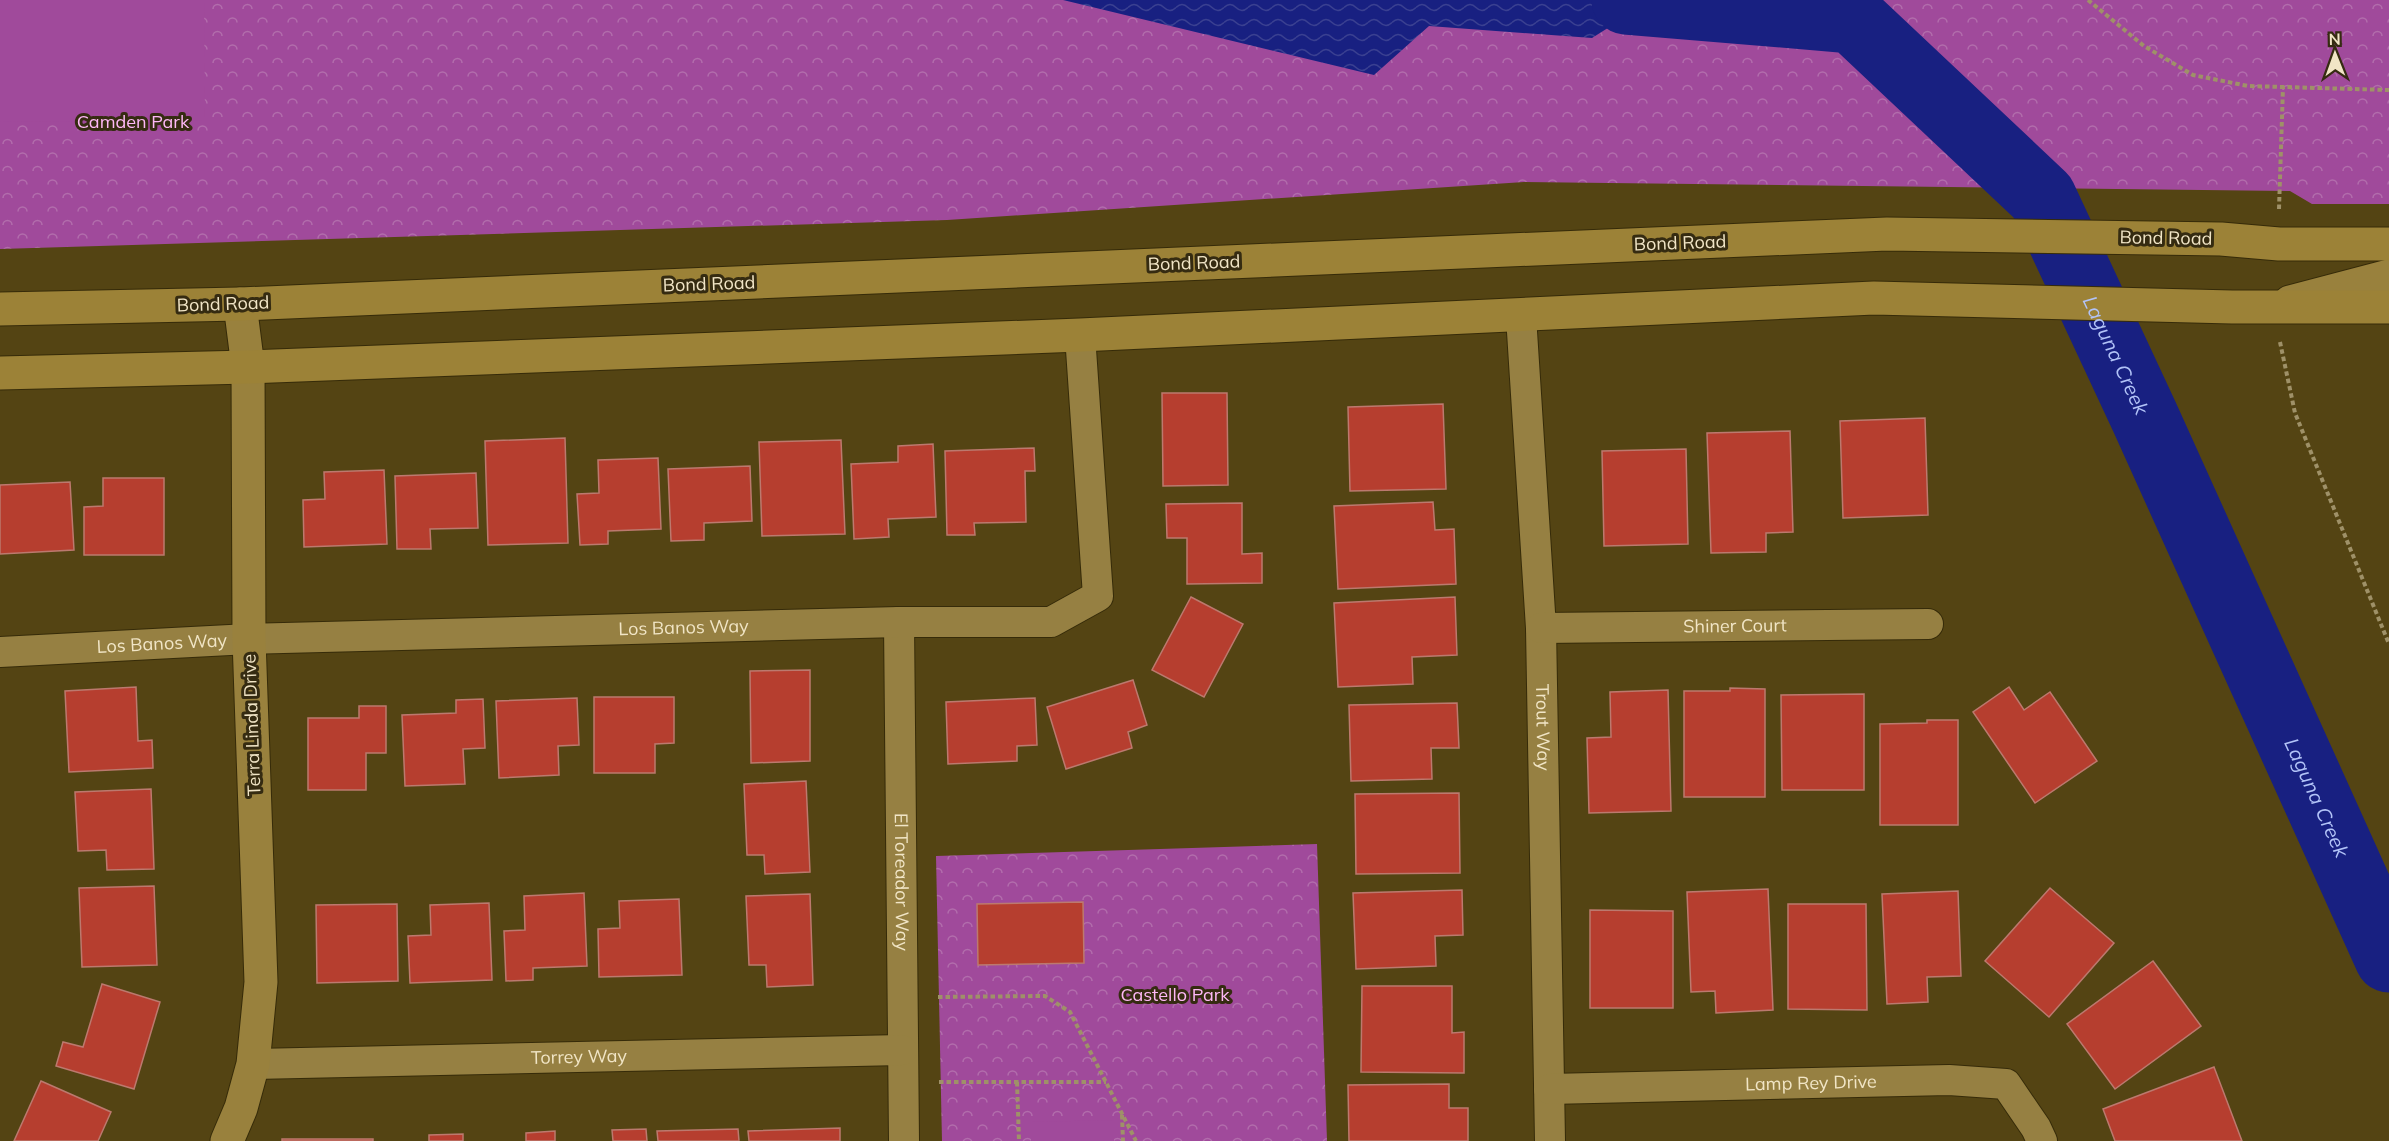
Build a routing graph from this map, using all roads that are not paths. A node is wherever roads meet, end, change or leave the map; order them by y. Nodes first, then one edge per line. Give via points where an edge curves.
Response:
1 (2389, 244) edge
2 (2389, 276) edge
3 (240, 304) junction
4 (2280, 305) junction
5 (2389, 307) edge
6 (0, 309) edge
7 (1521, 316) junction
8 (1080, 335) junction
9 (248, 367) junction
10 (0, 373) edge
11 (899, 622) junction
12 (1928, 624) dead end
13 (1541, 628) junction
14 (249, 639) junction
15 (0, 652) edge
16 (902, 1050) junction
17 (253, 1064) junction
18 (1549, 1089) junction
19 (226, 1141) edge
20 (904, 1141) edge
21 (1550, 1141) edge
22 (2042, 1141) edge

1 - 3 main road, Bond Road via 1887,234
2 - 4 street
3 - 6 main road, Bond Road
3 - 9 street, Terra Linda Drive
4 - 5 main road
4 - 7 main road via 1874,298
7 - 8 main road
7 - 13 street, Trout Way
8 - 9 main road
8 - 11 street, Los Banos Way via 1098,596 1051,622
9 - 10 main road
9 - 14 street, Terra Linda Drive
11 - 14 street, Los Banos Way
11 - 16 street, El Toreador Way
12 - 13 street, Shiner Court
13 - 18 street, Trout Way
14 - 15 street, Los Banos Way
14 - 17 street, Terra Linda Drive via 261,982
16 - 17 street, Torrey Way
16 - 20 street, El Toreador Way
17 - 19 street, Terra Linda Drive via 241,1108
18 - 21 street, Trout Way
18 - 22 street, Lamp Rey Drive via 1949,1080 2006,1084

